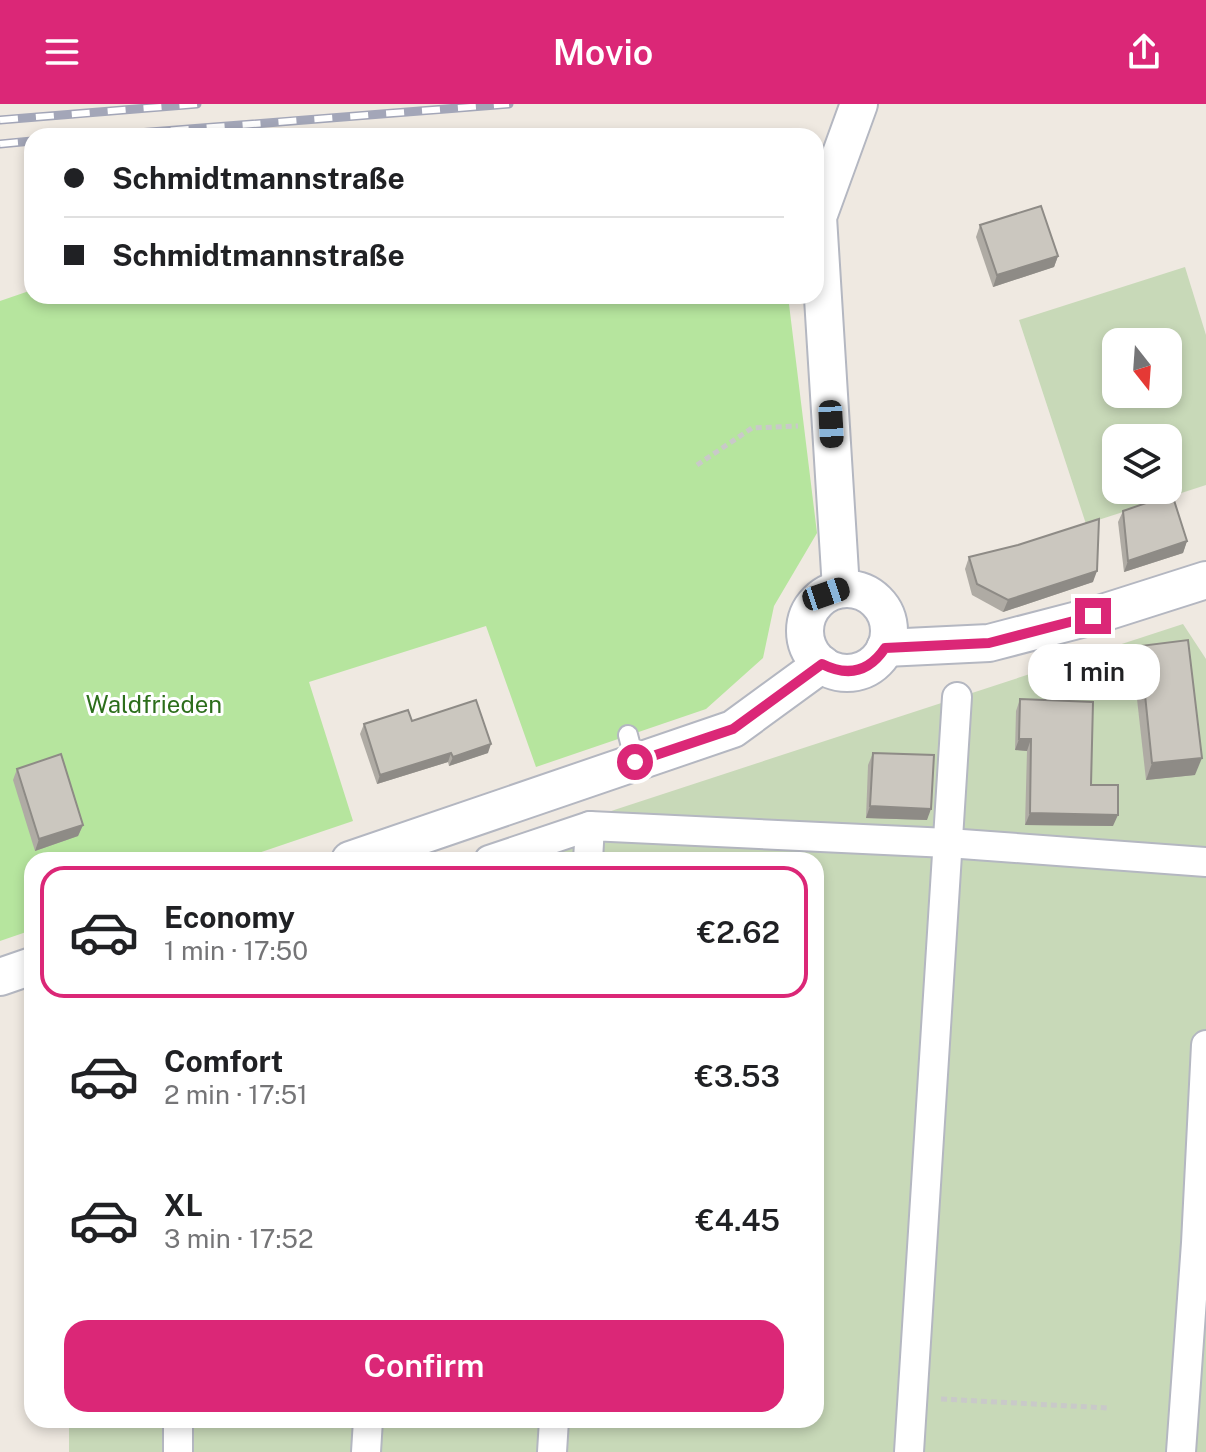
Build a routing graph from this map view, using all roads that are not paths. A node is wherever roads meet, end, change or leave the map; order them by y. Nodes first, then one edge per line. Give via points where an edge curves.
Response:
1 (859, 104) edge
2 (824, 200) edge
3 (823, 304) edge
4 (1206, 580) edge
5 (841, 589) junction
6 (885, 648) junction
7 (822, 664) junction
8 (957, 697) dead end
9 (590, 826) junction
10 (948, 843) junction
11 (370, 852) edge
12 (513, 852) edge
13 (588, 852) edge
14 (1206, 862) edge
15 (24, 969) edge
16 (0, 977) edge
17 (1206, 1045) edge
18 (178, 1428) edge
19 (368, 1428) edge
20 (554, 1428) edge
21 (178, 1452) edge
22 (366, 1452) edge
23 (552, 1452) edge
24 (909, 1452) edge
25 (1181, 1452) edge

1 - 2 street
3 - 5 street
4 - 6 street via 989,643
5 - 6 street via 877,601 889,634
5 - 7 street via 826,594 808,614 805,637
6 - 7 street via 868,667 854,672
7 - 11 street via 733,729 632,749
8 - 10 street
9 - 10 street
9 - 12 street
9 - 13 street
10 - 14 street
10 - 24 street
15 - 16 street
17 - 25 street
18 - 21 street
19 - 22 street
20 - 23 street

